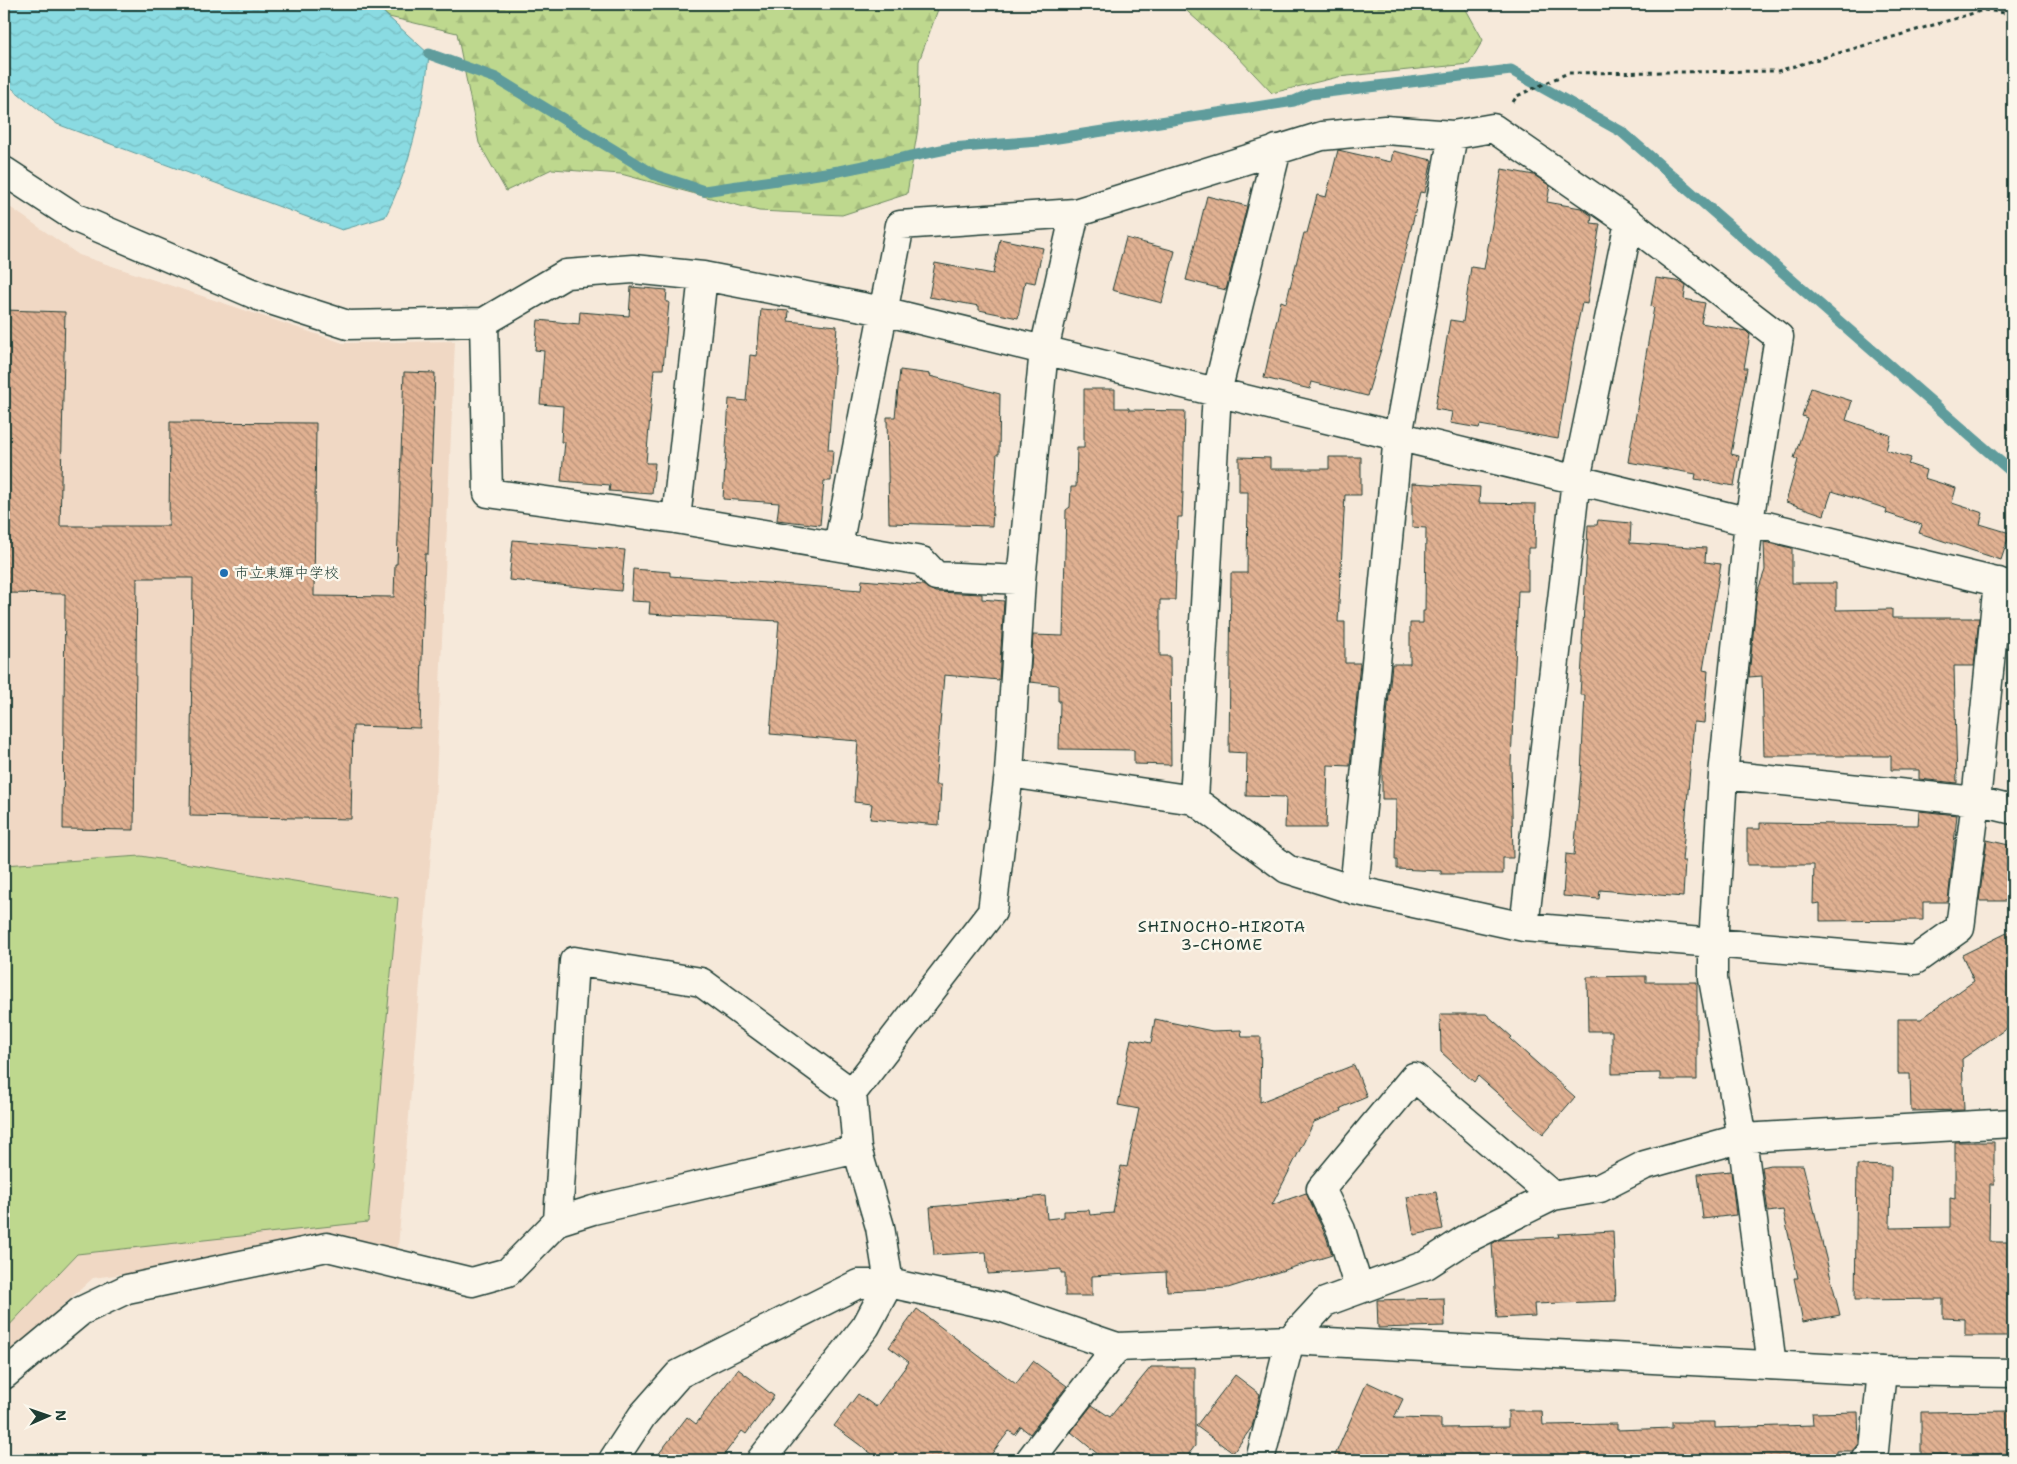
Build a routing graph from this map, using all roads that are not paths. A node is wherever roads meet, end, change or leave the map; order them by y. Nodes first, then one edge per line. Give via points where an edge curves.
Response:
1 (1453, 135) junction
2 (1276, 149) junction
3 (4, 171) edge
4 (1075, 213) junction
5 (1629, 222) junction
6 (703, 276) junction
7 (883, 311) junction
8 (484, 322) junction
9 (1044, 350) junction
10 (1217, 392) junction
11 (1398, 436) junction
12 (1576, 480) junction
13 (676, 519) junction
14 (1749, 521) junction
15 (838, 546) junction
16 (1021, 580) junction
17 (2006, 584) edge
18 (1009, 773) junction
19 (1723, 775) junction
20 (1194, 800) junction
21 (1976, 801) junction
22 (2013, 810) edge
23 (1354, 890) junction
24 (1524, 927) junction
25 (1713, 945) junction
26 (852, 1093) junction
27 (2013, 1123) edge
28 (1742, 1138) junction
29 (857, 1149) junction
30 (1553, 1196) junction
31 (558, 1221) junction
32 (888, 1283) junction
33 (1359, 1289) junction
34 (1290, 1340) junction
35 (1117, 1347) junction
36 (1772, 1365) junction
37 (1882, 1371) junction
38 (2013, 1372) edge
39 (4, 1375) edge
40 (613, 1460) edge
41 (762, 1460) edge
42 (1030, 1460) edge
43 (1260, 1460) edge
44 (1866, 1460) edge

1 - 2 street via 1386,130 1322,136
1 - 5 street via 1493,128
1 - 11 street
2 - 4 street
2 - 10 street
3 - 8 street via 76,218 261,298 348,325
4 - 7 street via 900,225
4 - 9 street
5 - 12 street
5 - 14 street via 1778,337
6 - 7 street
6 - 8 street via 633,268 566,274
6 - 13 street
7 - 9 street
7 - 15 street
8 - 13 street via 488,493
9 - 10 street
9 - 16 street
10 - 11 street
10 - 20 street
11 - 12 street
11 - 23 street
12 - 14 street
12 - 24 street
13 - 15 street
14 - 17 street
14 - 19 street
15 - 16 street via 922,560 936,576
16 - 18 street
17 - 21 street
18 - 20 street
18 - 26 street via 992,912
19 - 21 street
19 - 25 street
20 - 23 street via 1286,869
21 - 22 street
21 - 25 street via 1960,928 1915,960
23 - 24 street
24 - 25 street
25 - 28 street via 1713,979
26 - 29 street
26 - 31 street via 701,982 574,961
27 - 28 street
28 - 30 street via 1645,1165 1600,1188
28 - 36 street
29 - 31 street via 593,1210
29 - 32 street via 880,1227
30 - 33 street via 1466,1239 1426,1265
30 - 33 street via 1414,1077 1321,1189 1341,1230
31 - 39 street via 508,1272 472,1282 327,1247 127,1289 81,1311
32 - 35 street via 1000,1307
32 - 40 street via 858,1284 679,1374 642,1416
32 - 41 street via 866,1326
33 - 34 street via 1325,1302
34 - 35 street
34 - 36 street
34 - 43 street
35 - 42 street
36 - 37 street
37 - 38 street
37 - 44 street via 1874,1450

